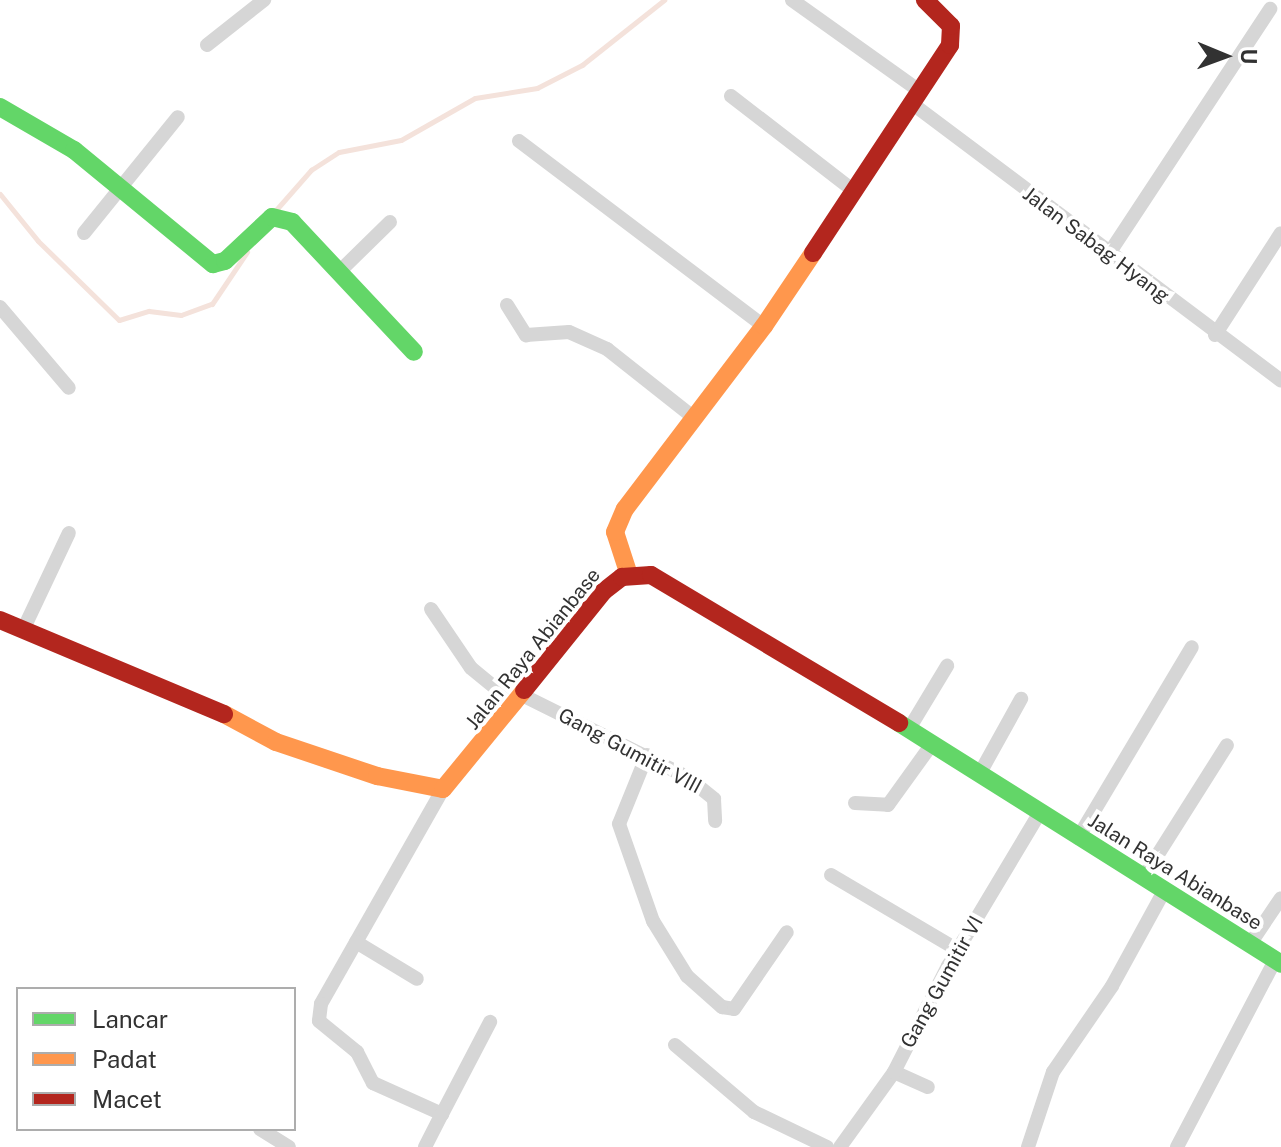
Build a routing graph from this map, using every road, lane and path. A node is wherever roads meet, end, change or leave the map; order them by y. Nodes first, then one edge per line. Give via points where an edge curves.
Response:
1 (264, 0) edge
2 (792, 0) edge
3 (925, 0) edge
4 (1270, 9) dead end
5 (207, 45) dead end
6 (731, 96) dead end
7 (918, 99) junction
8 (0, 107) edge
9 (178, 117) dead end
10 (519, 141) dead end
11 (120, 191) junction
12 (855, 192) junction
13 (390, 222) dead end
14 (84, 233) dead end
15 (1281, 233) edge
16 (1108, 255) junction
17 (340, 271) junction
18 (507, 305) dead end
19 (0, 307) edge
20 (764, 326) junction
21 (1215, 335) junction
22 (414, 352) dead end
23 (1281, 381) edge
24 (69, 388) dead end
25 (693, 417) junction
26 (69, 533) dead end
27 (629, 575) junction
28 (431, 609) dead end
29 (0, 620) edge
30 (24, 628) junction
31 (1192, 647) dead end
32 (947, 666) dead end
33 (1021, 699) dead end
34 (520, 700) junction
35 (909, 729) junction
36 (932, 744) junction
37 (1227, 745) dead end
38 (647, 755) junction
39 (980, 773) junction
40 (443, 789) junction
41 (855, 803) dead end
42 (1039, 814) junction
43 (715, 821) dead end
44 (1078, 838) junction
45 (831, 875) dead end
46 (1143, 878) junction
47 (1164, 891) junction
48 (1281, 898) edge
49 (787, 932) dead end
50 (356, 942) junction
51 (1250, 944) junction
52 (958, 950) junction
53 (1278, 962) edge
54 (417, 979) dead end
55 (490, 1022) dead end
56 (675, 1045) dead end
57 (894, 1072) junction
58 (928, 1087) dead end
59 (442, 1114) junction
60 (263, 1131) edge
61 (289, 1147) edge
62 (425, 1147) edge
63 (827, 1147) edge
64 (840, 1147) edge
65 (1028, 1147) edge
66 (1177, 1147) edge

1 - 5 street
2 - 7 street, Jalan Sabag Hyang
3 - 7 main road via 952,31 950,45
4 - 16 street
6 - 12 street
7 - 12 main road
7 - 16 street, Jalan Sabag Hyang
8 - 11 main road via 74,150
9 - 11 street
10 - 20 street
11 - 14 street
11 - 17 main road via 213,264 225,261 272,217 280,217 292,222
12 - 20 main road
13 - 17 street
15 - 21 street
16 - 21 street, Jalan Sabag Hyang
17 - 22 main road
18 - 25 street via 526,335 569,332 607,349
19 - 24 street
20 - 25 main road
21 - 23 street, Jalan Sabag Hyang
25 - 27 main road via 616,526
26 - 30 street
27 - 34 main road, Jalan Raya Abianbase via 604,591
27 - 35 main road, Jalan Raya Abianbase via 651,575 667,583
28 - 34 street, Gang Gumitir VIII via 471,668
29 - 30 main road
30 - 40 main road via 185,694 276,742 377,776
31 - 44 street
32 - 35 street
33 - 39 street
34 - 38 street, Gang Gumitir VIII
34 - 40 main road, Jalan Raya Abianbase
35 - 36 main road, Jalan Raya Abianbase
36 - 39 main road, Jalan Raya Abianbase
36 - 41 street via 888,805
37 - 46 street
38 - 43 street, Gang Gumitir VIII via 704,788 714,799
38 - 49 street via 619,824 653,921 687,976 722,1007 734,1009
39 - 42 main road, Jalan Raya Abianbase
40 - 50 street
42 - 44 main road, Jalan Raya Abianbase
42 - 52 street, Gang Gumitir VI
44 - 46 main road, Jalan Raya Abianbase
45 - 52 street
46 - 47 main road, Jalan Raya Abianbase
47 - 51 main road, Jalan Raya Abianbase
47 - 65 street via 1112,986 1053,1072
48 - 51 street
50 - 54 street
50 - 59 street via 321,1004 321,1026 357,1052 373,1083
51 - 53 main road, Jalan Raya Abianbase
52 - 57 street, Gang Gumitir VI
53 - 66 street
55 - 59 street
56 - 63 street via 754,1112 784,1131
57 - 58 street
57 - 64 street, Gang Gumitir VI
59 - 62 street
60 - 61 street

